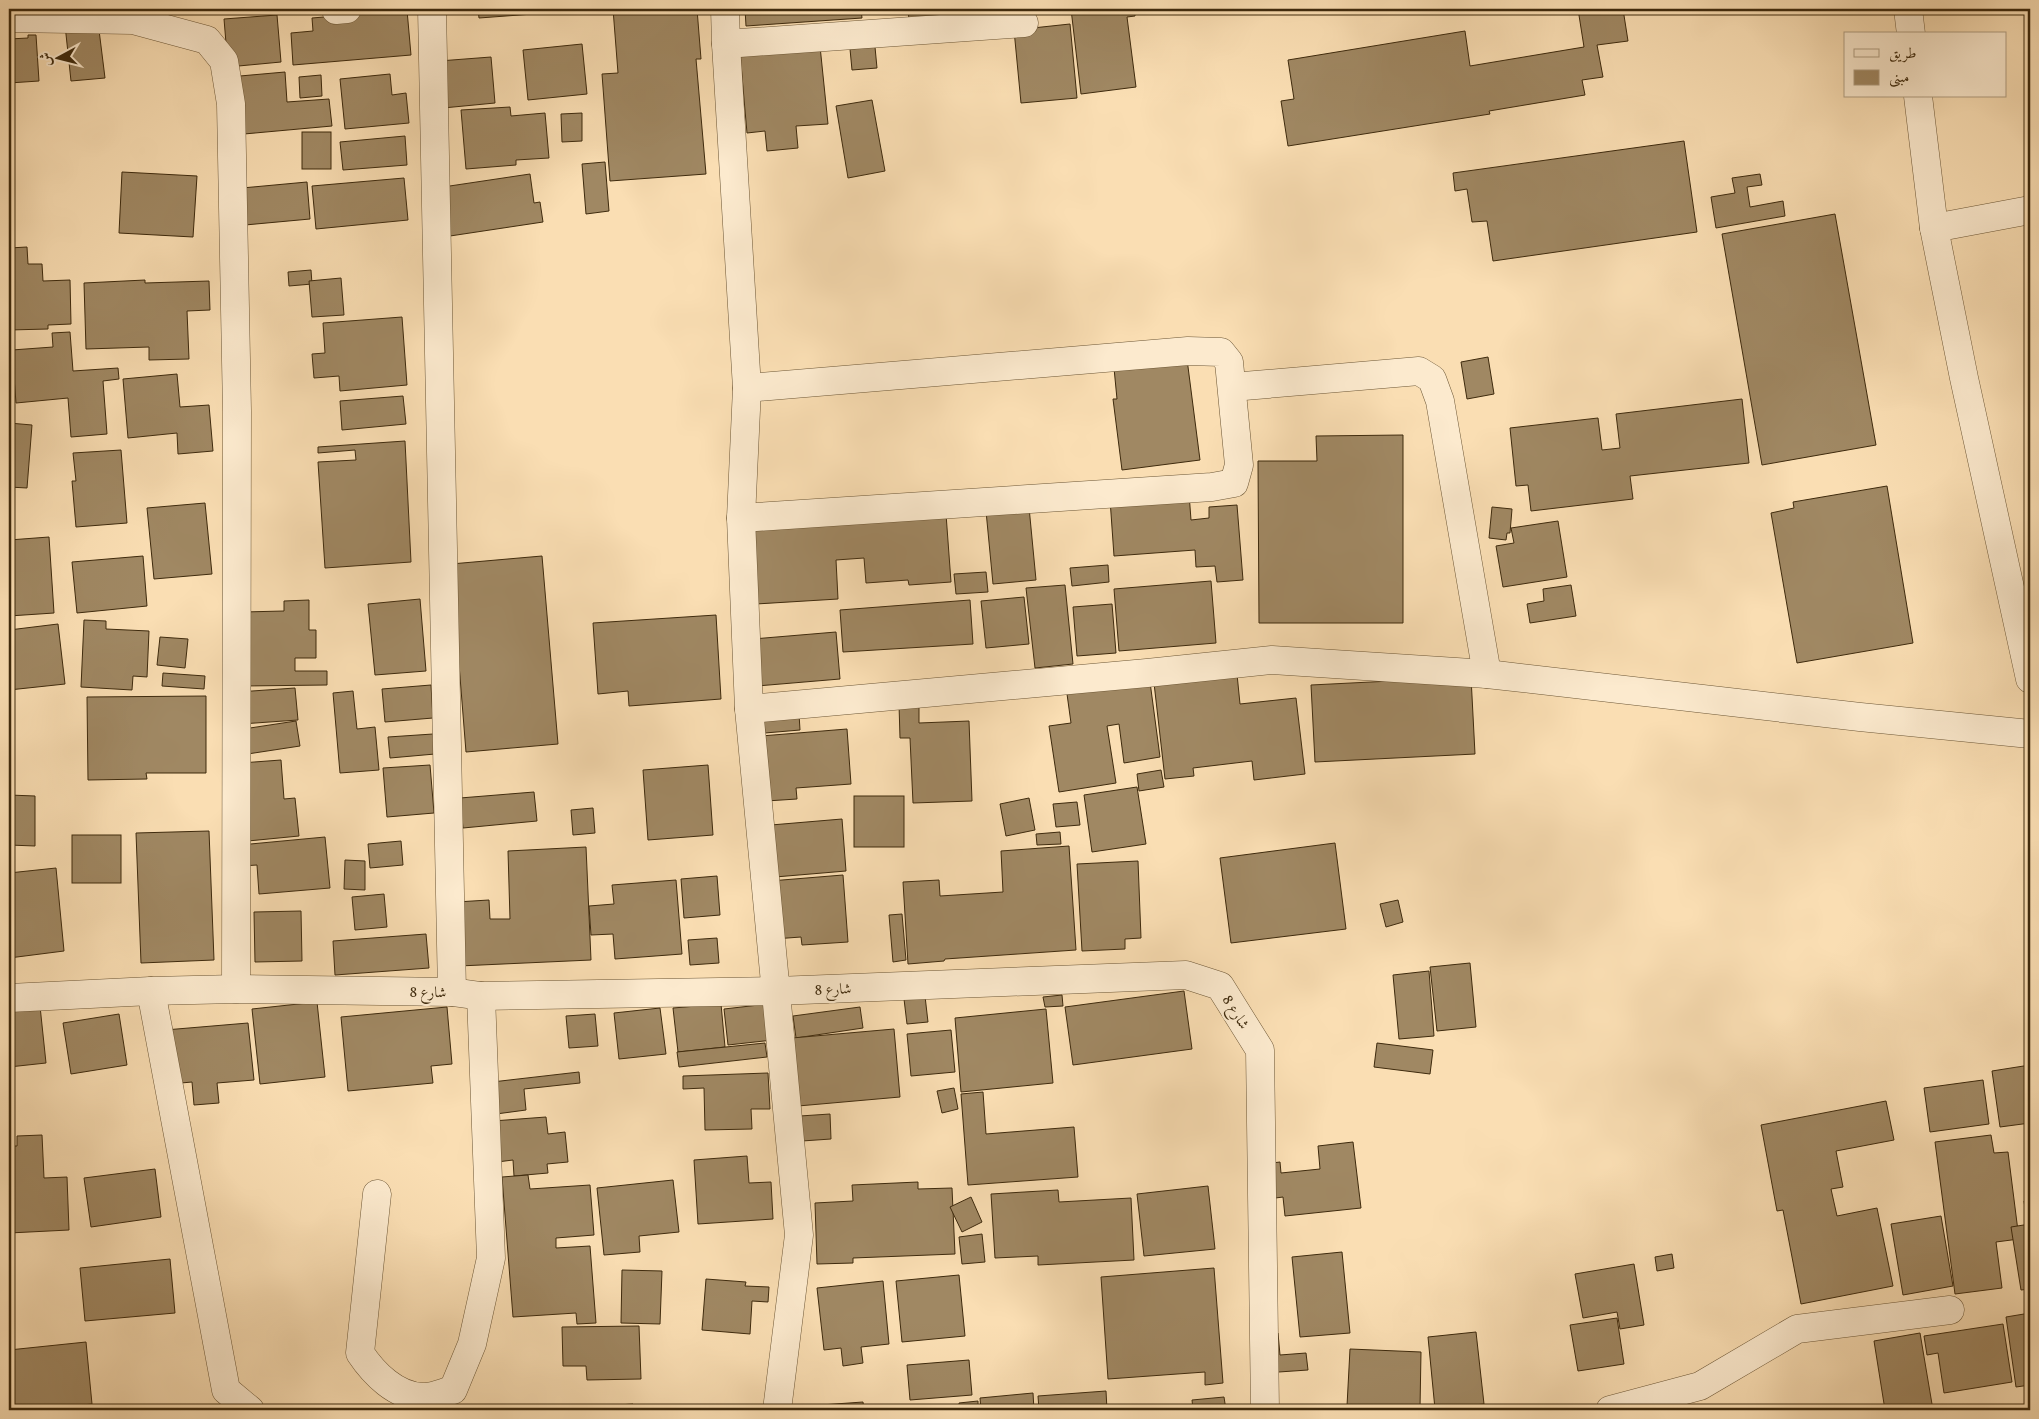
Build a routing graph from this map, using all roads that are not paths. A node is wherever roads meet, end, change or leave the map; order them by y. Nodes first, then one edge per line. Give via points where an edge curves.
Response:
1 (432, 9) edge
2 (725, 9) edge
3 (1908, 9) edge
4 (9, 18) edge
5 (1024, 23) dead end
6 (1911, 32) edge
7 (726, 44) junction
8 (1918, 98) edge
9 (2030, 210) edge
10 (1934, 228) junction
11 (1232, 387) junction
12 (748, 388) junction
13 (741, 518) junction
14 (1487, 674) junction
15 (2030, 679) edge
16 (749, 710) junction
17 (2030, 734) edge
18 (236, 990) junction
19 (151, 991) junction
20 (776, 991) junction
21 (452, 992) junction
22 (481, 996) junction
23 (9, 998) edge
24 (377, 1194) dead end
25 (1950, 1310) dead end
26 (250, 1410) edge
27 (777, 1410) edge
28 (1265, 1410) edge
29 (1610, 1410) edge

1 - 21 street
2 - 7 street
3 - 6 street
4 - 18 street via 133,20 207,40 224,61 231,104 237,411
5 - 7 street
7 - 12 street
8 - 10 street
9 - 10 street
10 - 15 street
11 - 12 street via 1229,362 1221,352 1188,351
11 - 13 street via 1239,466 1234,484
11 - 14 street via 1419,371 1432,379 1440,401
12 - 13 street
13 - 16 street
14 - 16 street via 1272,660
14 - 17 street
16 - 20 street
18 - 19 street, شارع 8
18 - 21 street, شارع 8
19 - 23 street, شارع 8
19 - 26 street via 226,1390
20 - 22 street, شارع 8
20 - 27 street via 799,1235
20 - 28 street, شارع 8 via 1186,975 1220,986 1260,1050
21 - 22 street, شارع 8
22 - 24 street via 492,1258 472,1344 453,1390 423,1398 402,1393 372,1371 360,1354
25 - 29 street via 1797,1329 1700,1386

